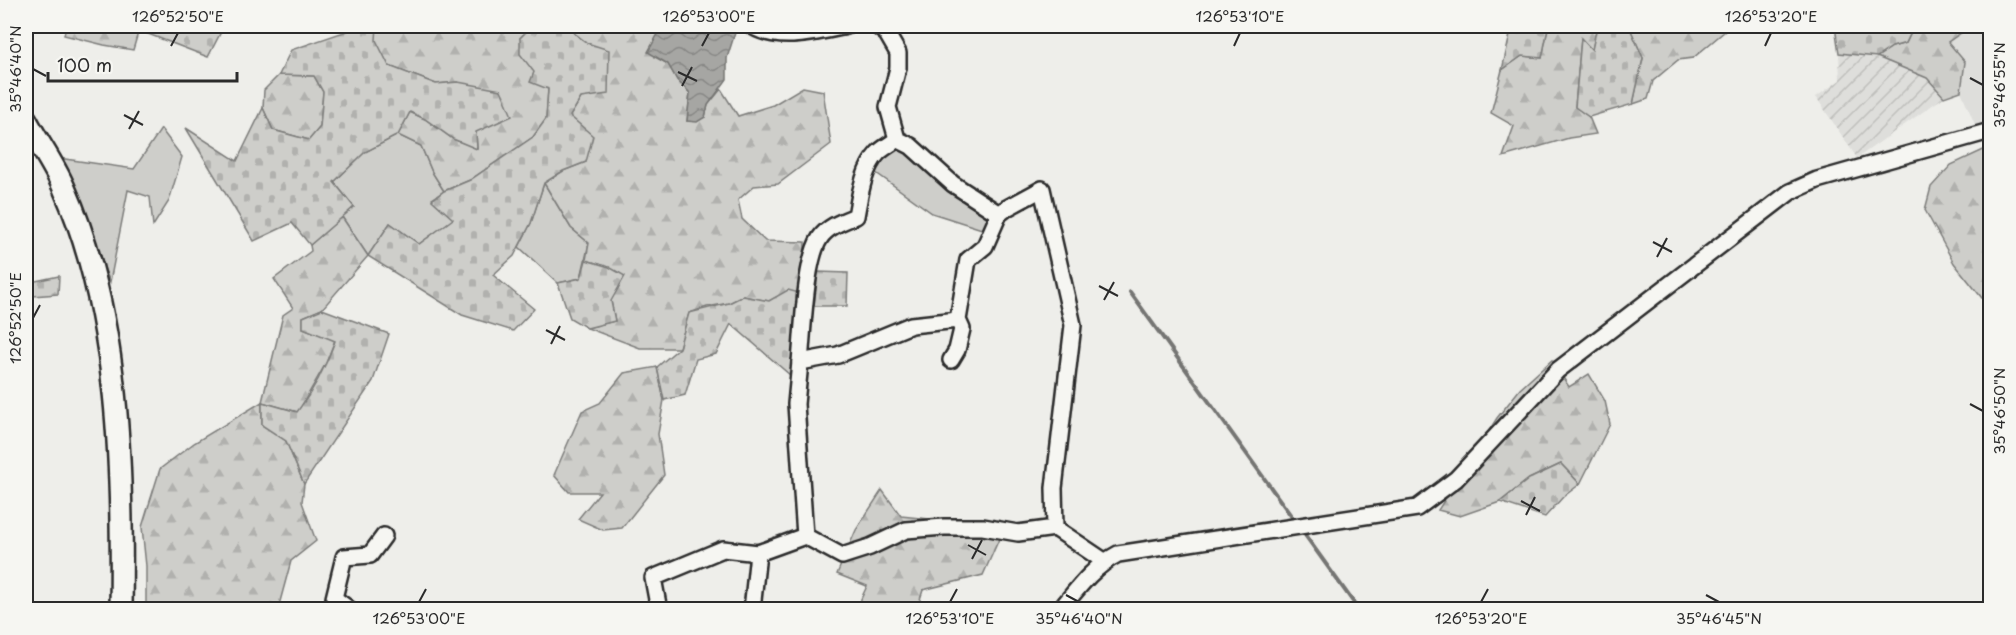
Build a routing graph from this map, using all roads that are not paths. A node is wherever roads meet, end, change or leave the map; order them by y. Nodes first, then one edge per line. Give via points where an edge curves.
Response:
1 (752, 26) edge
2 (847, 26) edge
3 (877, 26) edge
4 (26, 120) edge
5 (1990, 131) edge
6 (897, 139) junction
7 (999, 214) junction
8 (958, 320) junction
9 (951, 360) dead end
10 (800, 362) junction
11 (1055, 528) junction
12 (384, 536) dead end
13 (805, 536) junction
14 (758, 553) junction
15 (1104, 561) junction
16 (121, 609) edge
17 (350, 609) edge
18 (659, 609) edge
19 (752, 609) edge
20 (1060, 609) edge

1 - 2 street via 782,36
3 - 6 street via 898,53 888,107
4 - 16 street via 63,186 83,239 112,370 122,514
5 - 15 street via 1817,180 1790,192 1558,370 1456,479 1417,508 1118,554
6 - 7 street via 911,146 953,184
6 - 10 street via 877,154 870,167 862,184 856,216 832,227 814,252
7 - 8 street via 985,246 968,260
7 - 11 street via 1042,189 1073,325 1054,488
8 - 9 street via 962,329
8 - 10 street via 912,325 838,355
10 - 13 street via 796,404
11 - 13 street via 1018,533 983,527 906,530 842,556
11 - 15 street
12 - 17 street via 370,555 344,557 334,598
13 - 14 street
14 - 18 street via 723,549 653,578
14 - 19 street
15 - 20 street

